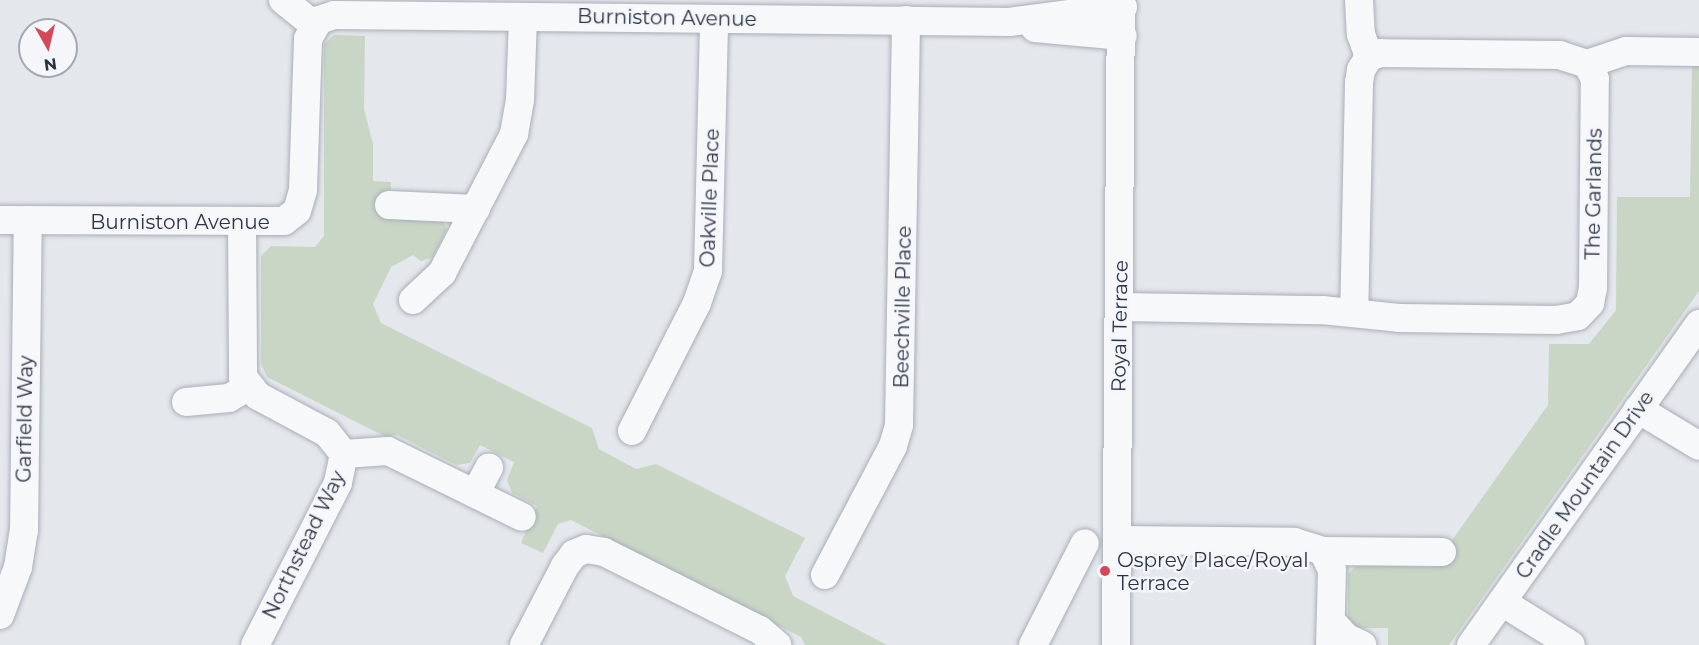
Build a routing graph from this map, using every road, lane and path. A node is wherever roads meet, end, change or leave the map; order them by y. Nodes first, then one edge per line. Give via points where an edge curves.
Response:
1 (283, 0) edge
2 (1359, 0) edge
3 (1123, 2) edge
4 (522, 16) junction
5 (714, 19) junction
6 (906, 20) junction
7 (1009, 22) junction
8 (314, 25) junction
9 (1123, 36) junction
10 (1699, 52) edge
11 (1369, 57) junction
12 (1587, 64) junction
13 (388, 205) dead end
14 (476, 209) junction
15 (14, 220) edge
16 (242, 223) junction
17 (413, 300) dead end
18 (1120, 308) junction
19 (1354, 313) junction
20 (1699, 324) edge
21 (248, 387) junction
22 (186, 402) dead end
23 (1638, 409) junction
24 (632, 431) dead end
25 (1699, 446) edge
26 (344, 454) junction
27 (489, 468) dead end
28 (475, 494) junction
29 (522, 517) dead end
30 (1117, 540) junction
31 (1085, 543) dead end
32 (1323, 551) junction
33 (1442, 552) dead end
34 (825, 575) dead end
35 (1502, 602) junction
36 (0, 615) edge
37 (1330, 633) edge
38 (1037, 644) edge
39 (255, 645) edge
40 (524, 645) edge
41 (777, 645) edge
42 (1116, 645) edge
43 (1362, 645) edge
44 (1471, 645) edge
45 (1571, 645) edge

1 - 8 street
2 - 11 street via 1360,34
3 - 7 street, Burniston Avenue
3 - 9 street, Royal Terrace
4 - 5 street, Burniston Avenue
4 - 8 street, Burniston Avenue via 348,14 324,17
4 - 14 street via 517,121
5 - 6 street, Burniston Avenue
5 - 24 street, Oakville Place via 708,271 697,303
6 - 7 street, Burniston Avenue
6 - 34 street, Beechville Place via 899,425 893,446
7 - 9 street, Burniston Avenue via 1051,32
8 - 16 street, Burniston Avenue via 306,48 301,202 284,221
9 - 18 street, Royal Terrace
10 - 12 street via 1626,51
11 - 12 street via 1381,53 1560,55
11 - 19 street via 1359,83
12 - 19 street, The Garlands via 1595,86 1593,288 1586,311 1570,319 1556,320 1399,318
13 - 14 street
14 - 17 street via 442,273
15 - 16 street, Burniston Avenue
15 - 36 street, Garfield Way via 24,531 18,567
16 - 21 street via 241,365
18 - 19 street, The Garlands
18 - 30 street, Royal Terrace
20 - 23 street, Cradle Mountain Drive
21 - 22 street via 229,399
21 - 26 street, Northstead Way via 327,433
23 - 25 street
23 - 35 street, Cradle Mountain Drive
26 - 28 street via 388,450
26 - 39 street, Northstead Way via 338,483
27 - 28 street
28 - 29 street
30 - 32 street via 1294,542
30 - 42 street, Royal Terrace
31 - 38 street
32 - 33 street
32 - 37 street via 1332,570
35 - 44 street, Cradle Mountain Drive
35 - 45 street
37 - 43 street
40 - 41 street via 565,566 574,554 586,549 604,552 763,631

